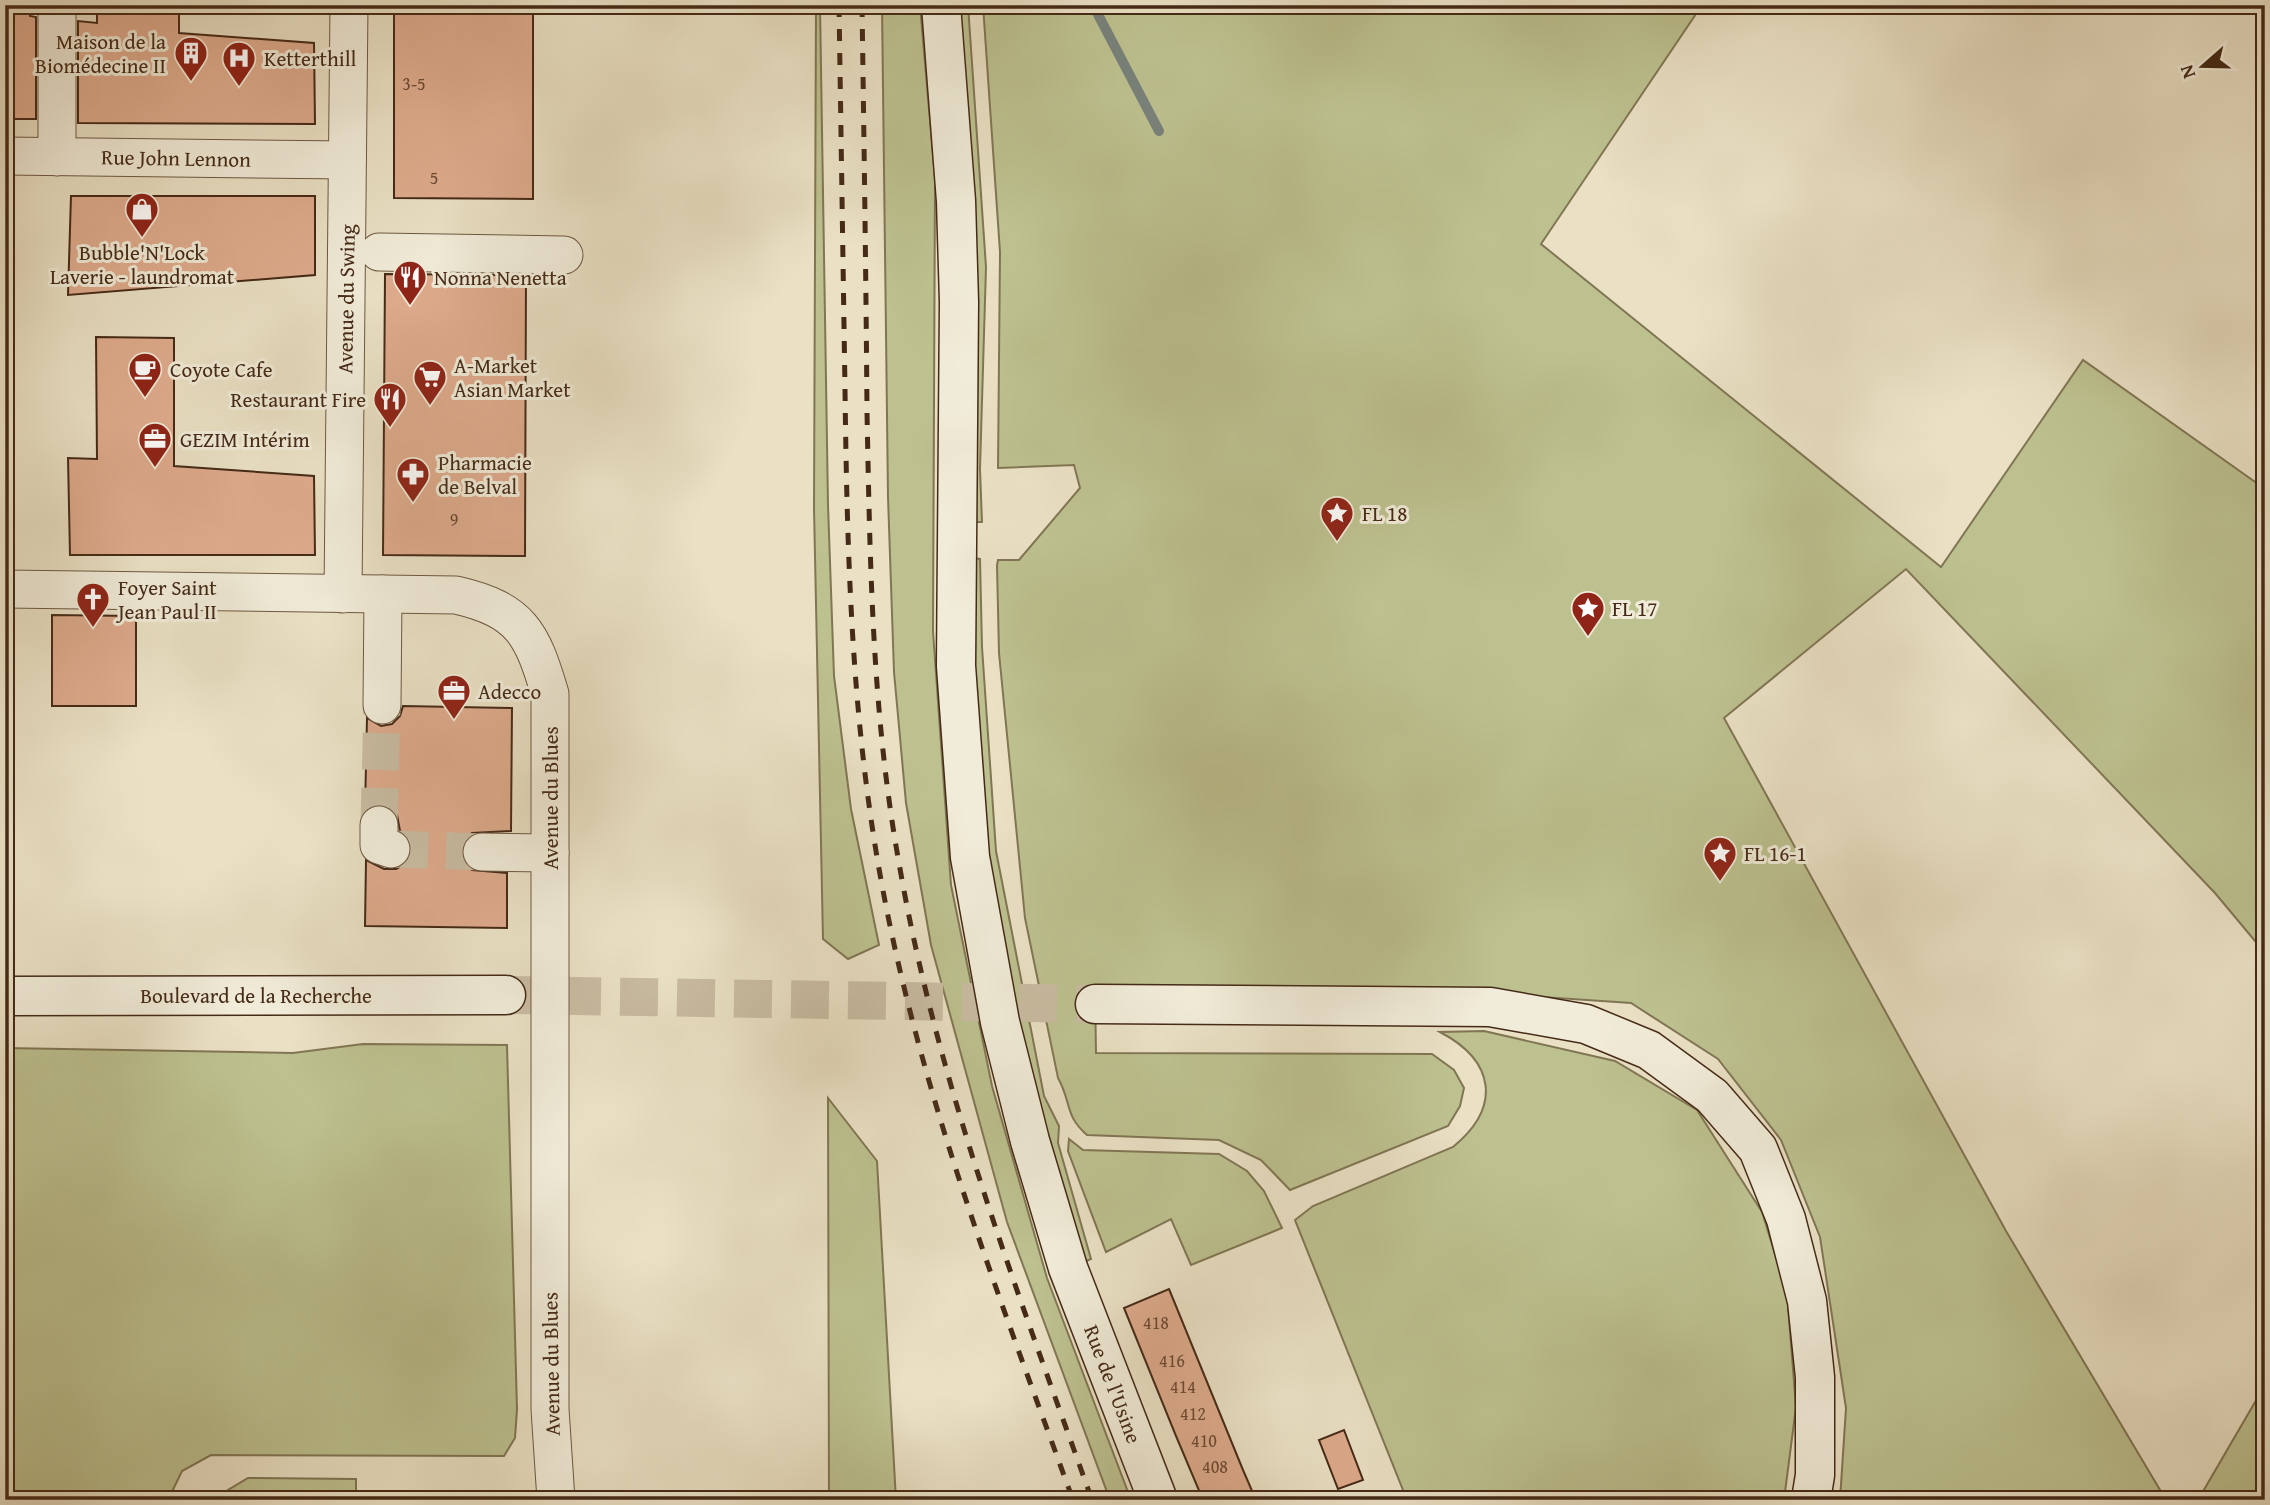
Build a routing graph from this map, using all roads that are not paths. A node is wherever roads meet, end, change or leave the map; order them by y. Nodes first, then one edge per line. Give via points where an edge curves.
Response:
1 (57, 5) edge
2 (349, 5) edge
3 (941, 5) edge
4 (5, 156) edge
5 (57, 157) junction
6 (347, 160) junction
7 (379, 252) dead end
8 (565, 255) dead end
9 (5, 589) edge
10 (343, 594) junction
11 (383, 594) junction
12 (382, 705) tunnel mouth
13 (482, 852) tunnel mouth
14 (550, 853) junction
15 (506, 995) tunnel mouth
16 (5, 996) edge
17 (1095, 1004) tunnel mouth
18 (556, 1500) edge
19 (1158, 1500) edge
20 (1811, 1500) edge

1 - 5 street
2 - 6 street, Avenue du Swing
3 - 19 main road, Rue de l'Usine via 956,201 956,666 970,857 1000,1022 1030,1141 1068,1268
4 - 5 street, Rue John Lennon
5 - 6 street, Rue John Lennon
6 - 10 street, Avenue du Swing
7 - 8 street, Avenue du Swing
9 - 10 street, Avenue du Blues
10 - 11 street, Avenue du Blues
11 - 12 street
11 - 14 street, Avenue du Blues via 456,595 492,603 520,625 539,656 550,694
13 - 14 street
14 - 18 street, Avenue du Blues via 550,1409
15 - 16 main road, Boulevard de la Recherche
17 - 20 main road via 1490,1007 1574,1022 1649,1050 1712,1096 1758,1149 1786,1219 1807,1301 1815,1377

